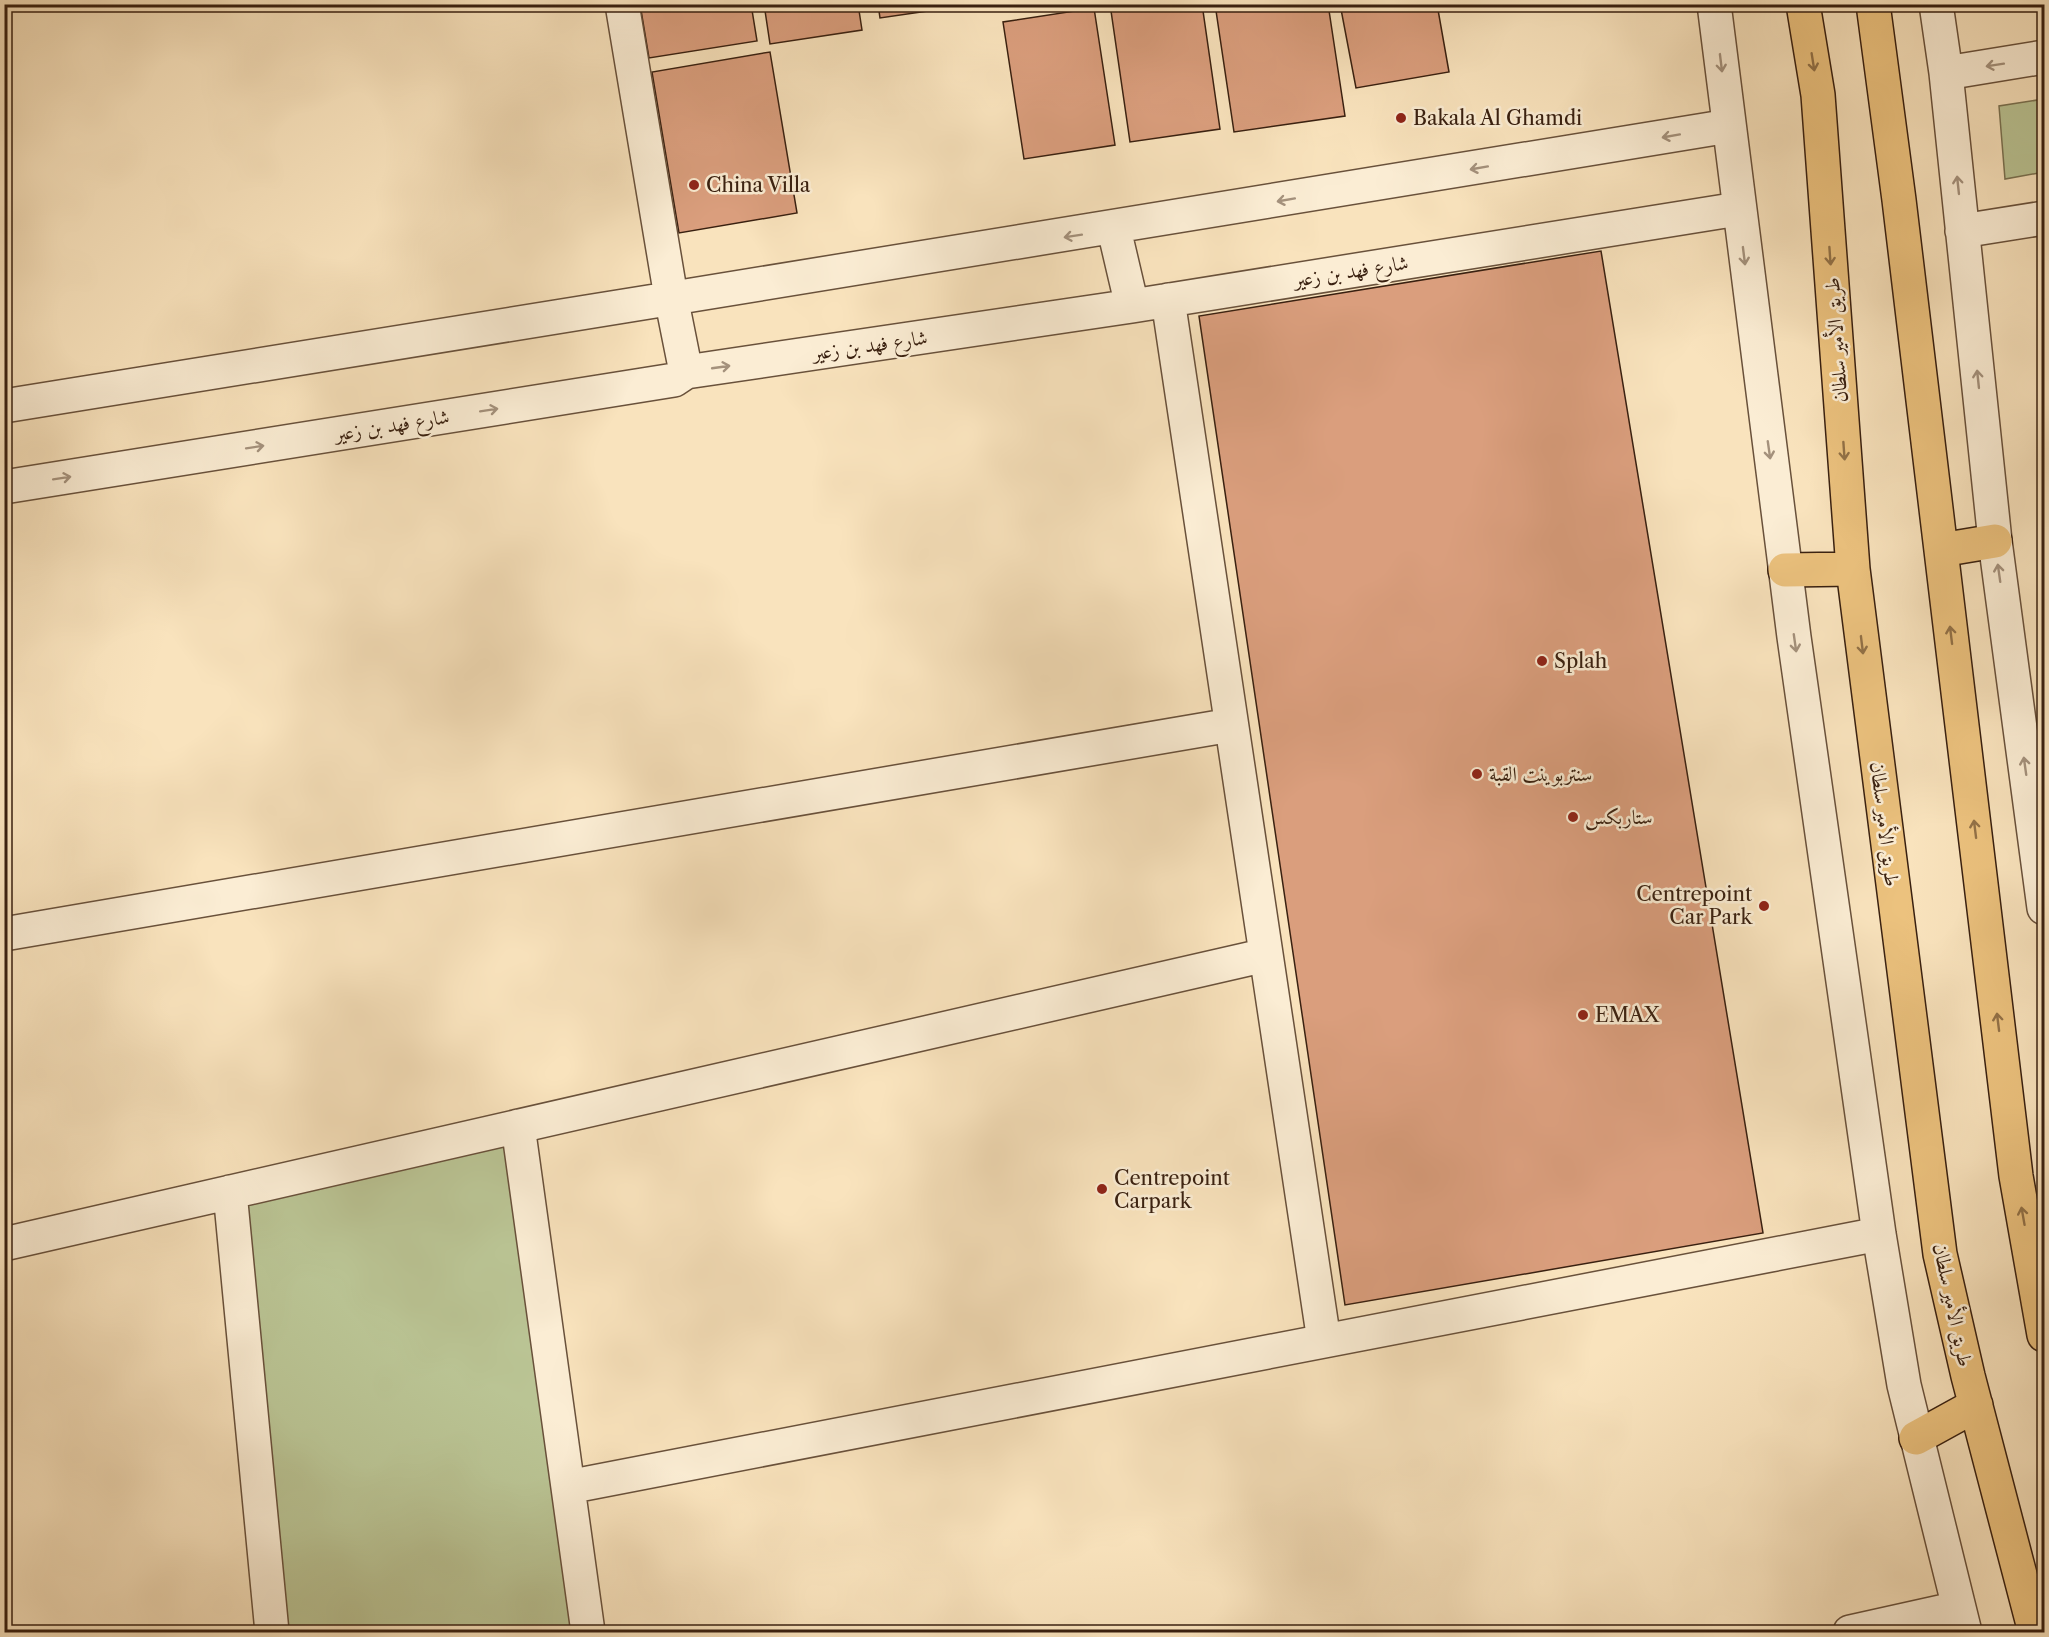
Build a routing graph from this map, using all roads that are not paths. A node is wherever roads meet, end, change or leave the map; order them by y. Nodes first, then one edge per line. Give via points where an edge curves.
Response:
1 (622, 4) edge
2 (1714, 4) edge
3 (1803, 4) edge
4 (1873, 4) edge
5 (1936, 4) edge
6 (2044, 57) edge
7 (1947, 73) junction
8 (1729, 126) junction
9 (1738, 209) junction
10 (2044, 218) edge
11 (1114, 229) junction
12 (1962, 231) junction
13 (671, 297) junction
14 (1168, 300) junction
15 (1132, 306) junction
16 (686, 372) junction
17 (4, 406) edge
18 (4, 487) edge
19 (1995, 541) junction
20 (1941, 550) junction
21 (1853, 569) junction
22 (1785, 570) junction
23 (1232, 725) junction
24 (2044, 908) edge
25 (4, 934) edge
26 (1266, 955) junction
27 (518, 1126) junction
28 (230, 1192) junction
29 (1879, 1234) junction
30 (4, 1244) edge
31 (2044, 1335) edge
32 (1324, 1341) junction
33 (1976, 1406) junction
34 (1916, 1438) junction
35 (568, 1487) junction
36 (1962, 1620) edge
37 (272, 1632) edge
38 (588, 1632) edge
39 (1850, 1632) edge
40 (2034, 1632) edge

1 - 13 street
2 -> 8 street
3 -> 21 main road, طريق الأمير سلطان via 1818,95
4 - 20 main road
5 - 7 street
6 -> 7 street
12 -> 7 street
8 - 9 street
8 -> 11 street
9 - 14 street, شارع فهد بن زعير
9 -> 22 street
10 - 12 street
11 -> 13 street
11 - 15 street
19 -> 12 street
13 - 16 street
13 - 17 street
14 - 15 street, شارع فهد بن زعير
14 - 23 street
16 -> 15 street, شارع فهد بن زعير
18 -> 16 street, شارع فهد بن زعير via 674,380
19 - 20 main road
24 -> 19 street
31 -> 20 main road via 2016,1176
21 - 22 main road
21 -> 33 main road, طريق الأمير سلطان via 1940,1254
22 -> 29 street
23 - 25 street
23 - 26 street
26 - 27 street
26 - 32 street
27 - 28 street
27 - 35 street
28 - 30 street
28 - 37 street
29 - 32 street
29 - 34 street
32 - 35 street
33 - 34 main road
33 - 40 main road, طريق الأمير سلطان
34 - 36 street
35 - 38 street
36 - 39 street

